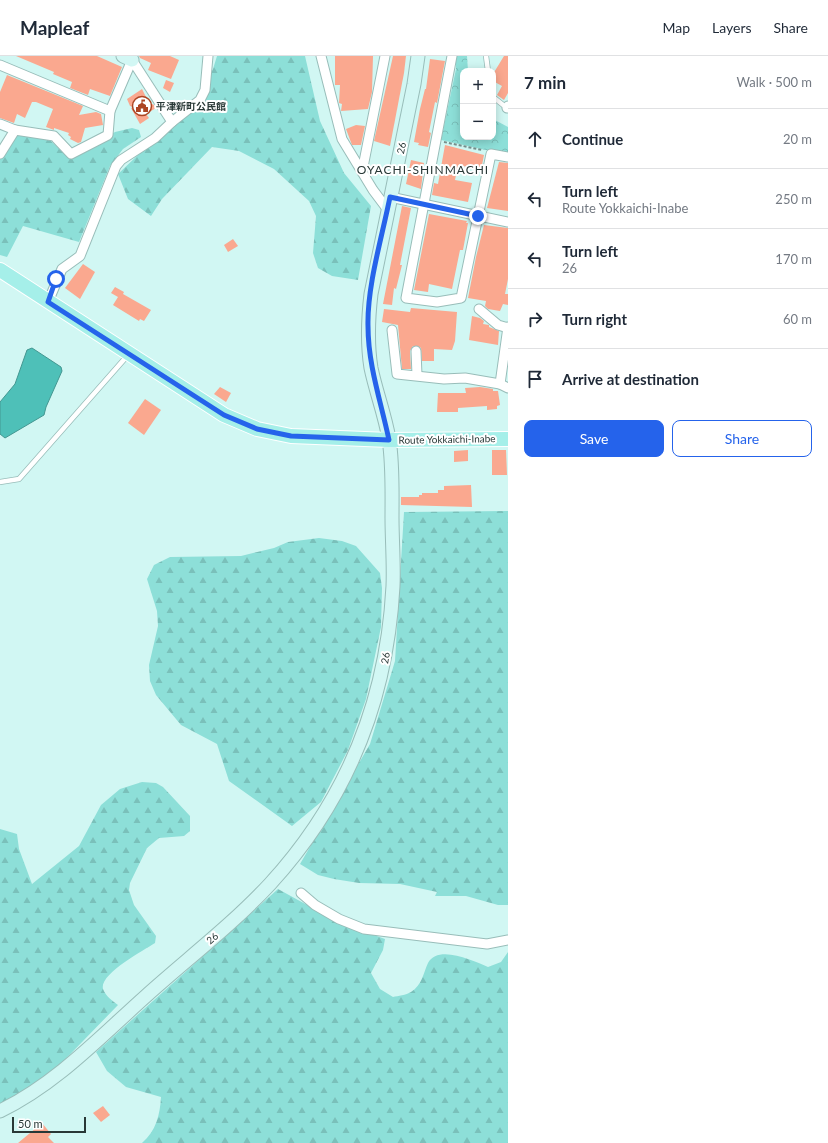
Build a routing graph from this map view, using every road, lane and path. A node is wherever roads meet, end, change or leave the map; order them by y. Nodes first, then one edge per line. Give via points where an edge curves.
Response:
1 (208, 56) edge
2 (321, 56) edge
3 (385, 56) edge
4 (418, 56) edge
5 (452, 56) edge
6 (486, 56) edge
7 (128, 58) edge
8 (1, 68) edge
9 (488, 68) edge
10 (496, 99) edge
11 (508, 107) edge
12 (110, 110) junction
13 (172, 122) junction
14 (0, 124) edge
15 (14, 130) junction
16 (436, 140) junction
17 (0, 154) edge
18 (491, 154) junction
19 (508, 157) edge
20 (362, 172) junction
21 (389, 203) junction
22 (423, 204) junction
23 (478, 216) junction
24 (508, 222) edge
25 (0, 270) edge
26 (48, 302) junction
27 (479, 309) dead end
28 (508, 328) edge
29 (392, 330) dead end
30 (508, 335) edge
31 (416, 351) dead end
32 (129, 354) junction
33 (417, 375) junction
34 (504, 386) edge
35 (508, 439) edge
36 (389, 440) junction
37 (0, 482) edge
38 (301, 893) dead end
39 (508, 940) edge
40 (0, 1111) edge

1 - 13 street via 203,95 194,106
2 - 20 street via 342,139
3 - 20 street
4 - 21 street, 26
5 - 16 street
6 - 9 lane
7 - 12 street
7 - 13 street
8 - 12 street
10 - 11 lane
12 - 15 street via 108,135 71,154 54,136
13 - 26 street via 155,138 116,166 80,256 62,269
14 - 15 street
15 - 17 street
16 - 18 path
16 - 22 street
18 - 19 street
18 - 23 street
20 - 21 street via 373,190
21 - 22 street
21 - 36 street, 26 via 371,294 368,325 371,367
22 - 23 street
22 - 23 street via 406,298 437,302 461,298
23 - 24 street
25 - 26 main road, Route Yokkaichi-Inabe
26 - 32 main road, Route Yokkaichi-Inabe
27 - 28 street via 498,325
28 - 30 street
29 - 33 street via 397,374
30 - 34 street
31 - 33 street
32 - 36 main road, Route Yokkaichi-Inabe via 224,415 257,429 291,436
32 - 37 lane via 19,478
33 - 34 street via 444,379 465,378
35 - 36 main road, Route Yokkaichi-Inabe
36 - 40 street, 26 via 392,466 393,585 383,668 375,701 358,749 326,813 295,856 235,918 54,1077
38 - 39 street via 314,905 364,929 487,944

